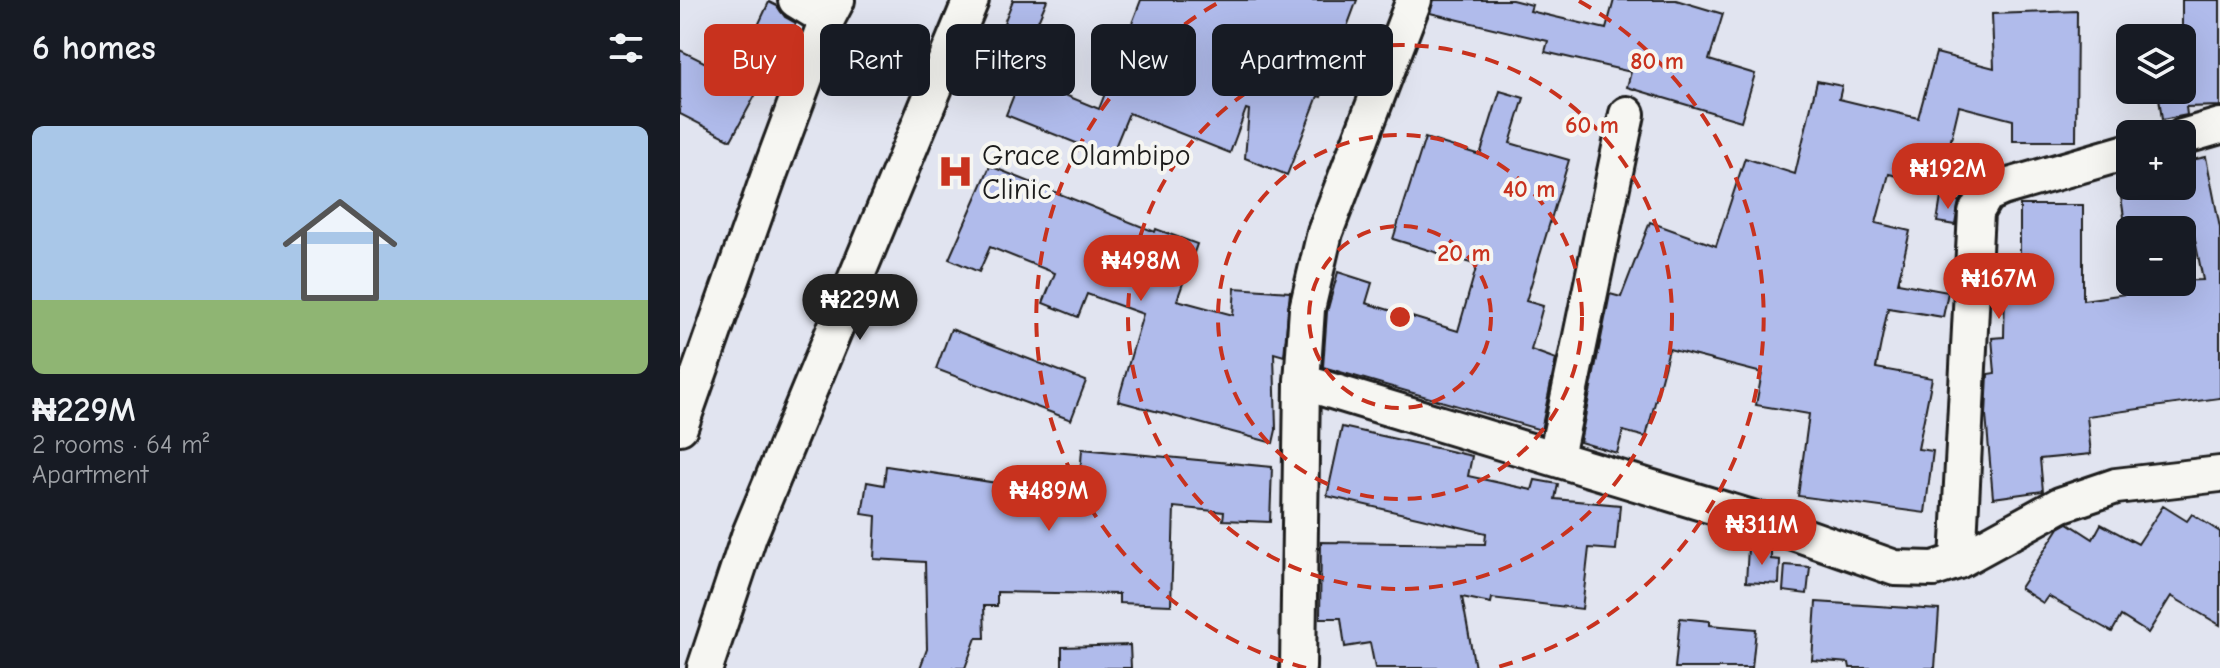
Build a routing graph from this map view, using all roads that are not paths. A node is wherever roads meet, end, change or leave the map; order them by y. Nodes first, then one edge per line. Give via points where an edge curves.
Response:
1 (796, 0) edge
2 (971, 0) edge
3 (1414, 0) edge
4 (832, 9) edge
5 (1627, 114) dead end
6 (2220, 126) edge
7 (2196, 133) edge
8 (2116, 155) edge
9 (1302, 382) junction
10 (680, 427) edge
11 (1556, 457) junction
12 (2220, 474) edge
13 (1958, 561) junction
14 (705, 668) edge
15 (1298, 668) edge

1 - 4 street
2 - 14 street via 749,536
3 - 9 street via 1325,232 1307,309
4 - 10 street
5 - 11 street
6 - 7 street
8 - 13 street via 2002,188 1986,195 1976,212
9 - 11 street
9 - 15 street
11 - 13 street via 1895,568 1934,569
12 - 13 street via 2116,486 2060,505

